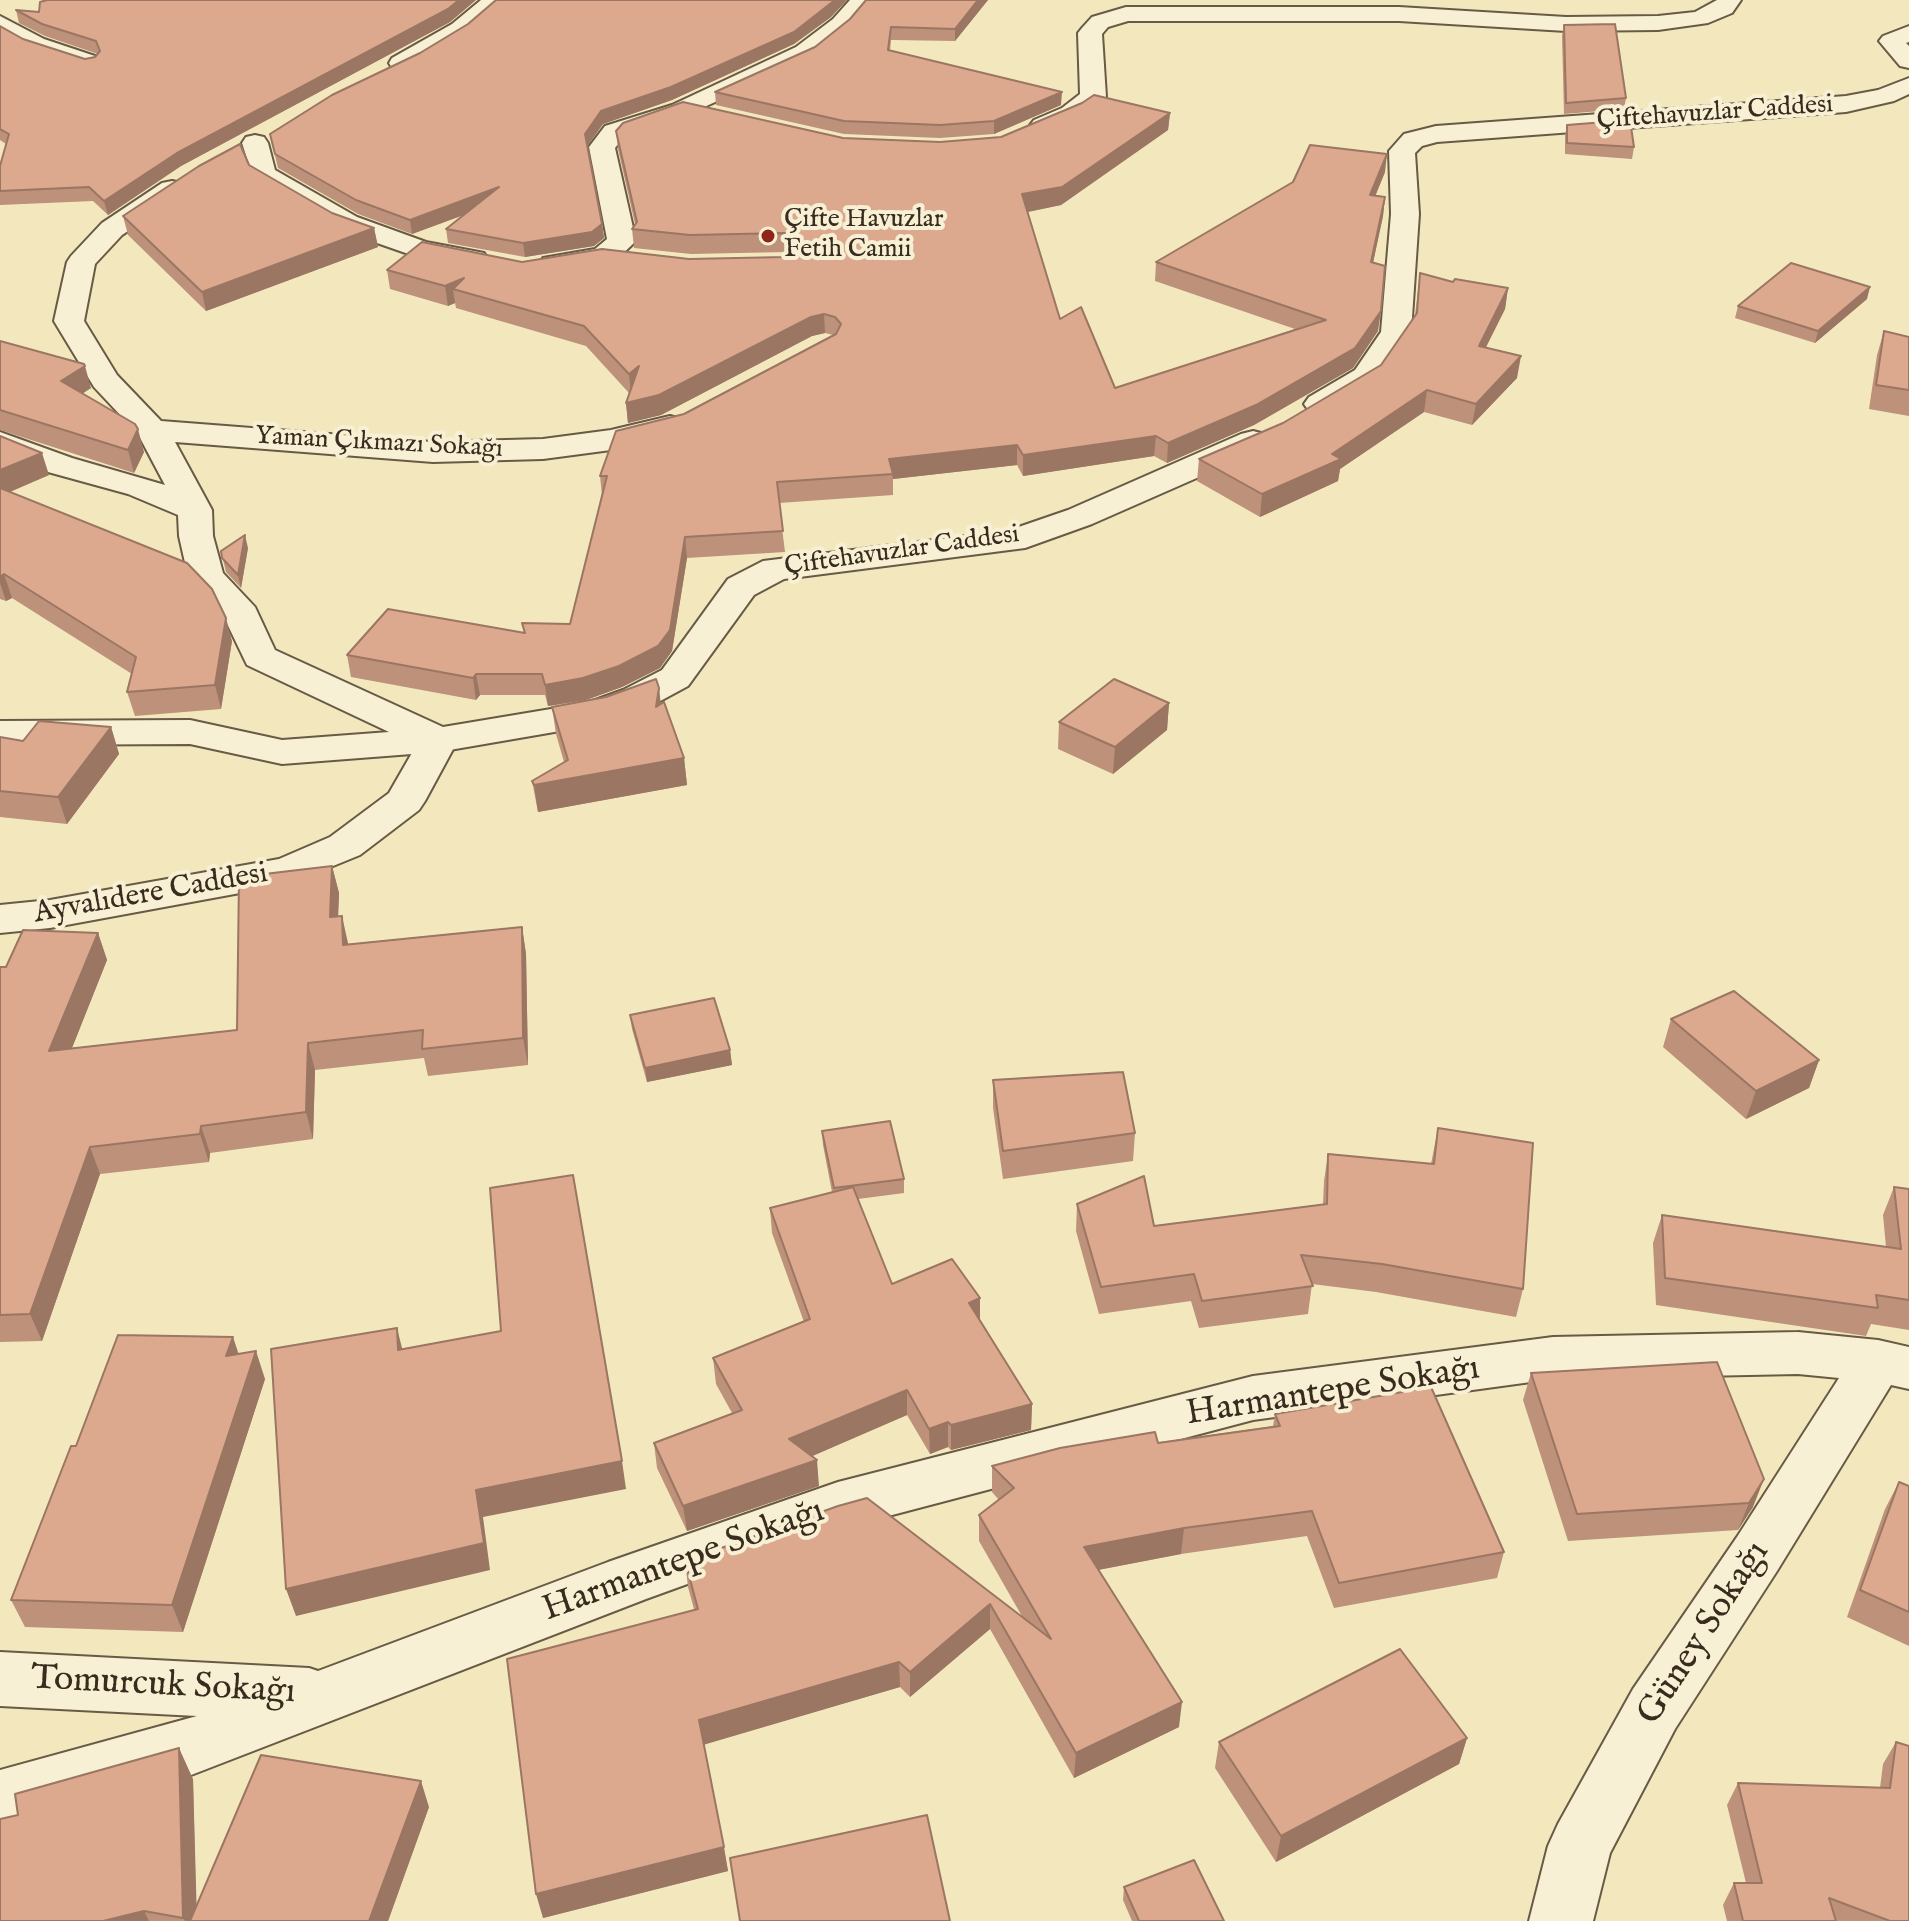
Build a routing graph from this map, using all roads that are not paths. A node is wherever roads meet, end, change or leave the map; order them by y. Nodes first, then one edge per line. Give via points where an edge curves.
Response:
1 (495, 0) edge
2 (862, 0) edge
3 (1729, 0) edge
4 (0, 23) edge
5 (1909, 33) edge
6 (1909, 61) edge
7 (89, 62) edge
8 (374, 77) edge
9 (1909, 85) edge
10 (682, 108) junction
11 (727, 119) edge
12 (1014, 138) edge
13 (254, 143) dead end
14 (192, 175) edge
15 (604, 256) junction
16 (647, 261) edge
17 (495, 263) edge
18 (525, 269) edge
19 (701, 412) edge
20 (152, 430) junction
21 (0, 442) edge
22 (195, 510) junction
23 (0, 733) edge
24 (438, 740) junction
25 (0, 919) edge
26 (1894, 1364) edge
27 (0, 1679) edge
28 (326, 1695) junction
29 (0, 1800) edge
30 (1561, 1921) edge

1 - 8 street via 460,29
2 - 10 street via 805,52
3 - 12 street via 1724,8 1700,18 1646,23 1399,14 1126,14 1100,22 1090,33 1093,97 1071,113
4 - 7 street via 36,44
5 - 6 street via 1891,41
9 - 24 street, Çiftehavuzlar Caddesi via 1846,104 1436,134 1413,140 1402,151 1405,214 1396,332 1366,377 1286,424 1080,517 1013,541 776,569 741,587 675,678 637,698 595,713
10 - 11 street
10 - 15 street via 614,132 602,147 622,241
13 - 17 street via 263,174 347,223 420,249
14 - 20 street via 112,229 81,262 69,321 105,380
15 - 16 street
15 - 18 street
19 - 20 street, Yaman Çıkmazı Sokağı via 673,425 611,440 543,449 433,452
20 - 22 street
21 - 22 street
22 - 24 street via 206,576 237,607 260,657
23 - 24 street, Çiftehavuzlar Caddesi via 190,732 282,752
24 - 25 street, Ayvalıdere Caddesi via 405,801 345,846 289,871
26 - 28 street, Harmantepe Sokağı via 1798,1353 1553,1358 1253,1398 838,1506
26 - 30 street, Güney Sokağı via 1654,1709 1580,1846
27 - 28 street, Tomurcuk Sokağı
28 - 29 street, Harmantepe Sokağı via 186,1749

